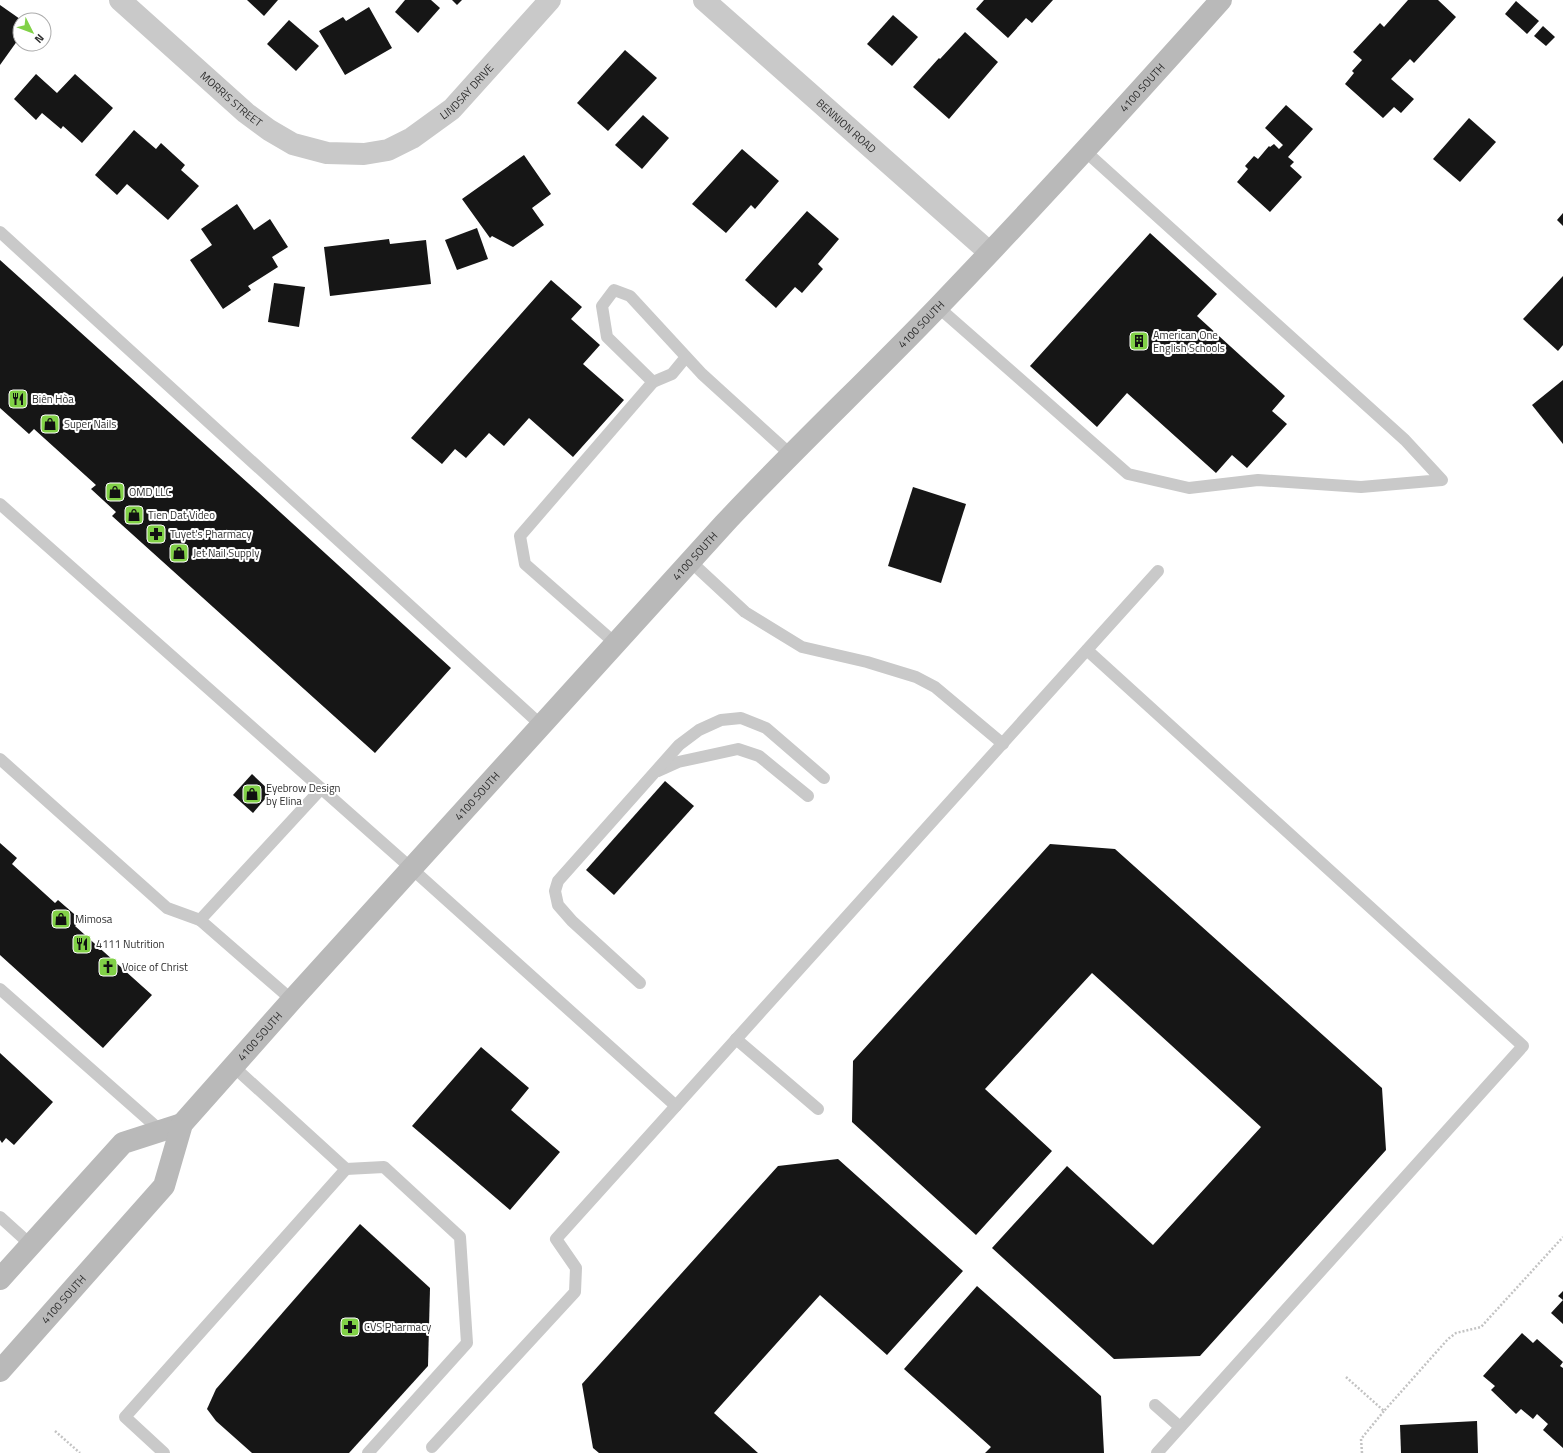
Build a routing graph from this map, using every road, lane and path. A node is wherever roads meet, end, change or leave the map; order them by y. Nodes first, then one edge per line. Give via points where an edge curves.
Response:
1 (120, 0) edge
2 (550, 0) edge
3 (704, 0) edge
4 (1221, 0) edge
5 (1085, 151) junction
6 (364, 154) joint
7 (0, 232) edge
8 (989, 252) junction
9 (938, 307) junction
10 (686, 357) junction
11 (653, 382) junction
12 (790, 454) junction
13 (0, 504) edge
14 (690, 561) junction
15 (1158, 571) dead end
16 (616, 643) junction
17 (1087, 650) junction
18 (541, 725) junction
19 (1003, 744) junction
20 (0, 759) edge
21 (655, 772) junction
22 (824, 778) dead end
23 (321, 789) junction
24 (808, 796) dead end
25 (411, 868) junction
26 (200, 920) junction
27 (640, 983) dead end
28 (0, 990) edge
29 (292, 1000) junction
30 (736, 1039) junction
31 (234, 1067) junction
32 (676, 1106) junction
33 (818, 1109) dead end
34 (182, 1124) junction
35 (161, 1131) junction
36 (346, 1169) junction
37 (0, 1217) edge
38 (1563, 1237) edge
39 (31, 1245) junction
40 (0, 1279) edge
41 (0, 1371) edge
42 (1346, 1377) dead end
43 (1155, 1405) dead end
44 (1384, 1411) junction
45 (1180, 1427) junction
46 (55, 1431) dead end
47 (432, 1451) edge
48 (80, 1453) edge
49 (164, 1453) edge
50 (368, 1453) edge
51 (1157, 1453) edge
52 (1362, 1453) edge

1 - 6 street, MORRIS STREET via 246,113 269,130 293,144 327,153
2 - 6 street, LINDSAY DRIVE via 452,109 412,138 388,150
3 - 8 street, BENNION ROAD
4 - 5 main road, 4100 SOUTH
5 - 8 main road, 4100 SOUTH
5 - 9 lane via 1405,440 1442,480 1361,487 1258,480 1189,488 1128,474
7 - 18 lane
8 - 9 main road, 4100 SOUTH
9 - 12 main road, 4100 SOUTH
10 - 11 lane via 672,374
10 - 11 lane via 630,296 614,290 602,306 607,337
10 - 12 lane
11 - 16 lane via 520,536 525,564
12 - 14 main road, 4100 SOUTH
13 - 23 lane
14 - 16 main road, 4100 SOUTH
14 - 19 lane via 745,612 802,647 867,662 916,677 935,687
15 - 17 lane
16 - 18 main road, 4100 SOUTH
17 - 19 lane
17 - 45 lane via 1523,1046
18 - 25 main road, 4100 SOUTH
19 - 30 lane
20 - 26 lane via 167,908
21 - 22 lane via 679,745 699,730 721,720 741,718 766,728
21 - 24 lane via 678,762 738,749 759,756
21 - 27 lane via 558,880 555,891 558,905 572,921
23 - 25 lane
23 - 26 lane
25 - 29 main road, 4100 SOUTH
25 - 32 lane
26 - 29 lane
28 - 35 lane
29 - 31 main road, 4100 SOUTH
30 - 32 lane
30 - 33 lane
31 - 34 main road, 4100 SOUTH
31 - 36 lane
32 - 47 lane via 556,1239 576,1268 575,1292
34 - 35 main road, 4100 SOUTH
34 - 41 main road, 4100 SOUTH via 164,1186
35 - 39 main road, 4100 SOUTH via 123,1143
36 - 49 lane via 125,1418
36 - 50 lane via 384,1167 460,1237 467,1343
37 - 39 lane
38 - 44 path via 1480,1327 1456,1333 1448,1339
39 - 40 main road, 4100 SOUTH
42 - 44 path
43 - 45 lane
44 - 52 path via 1361,1439
45 - 51 lane
46 - 48 path

